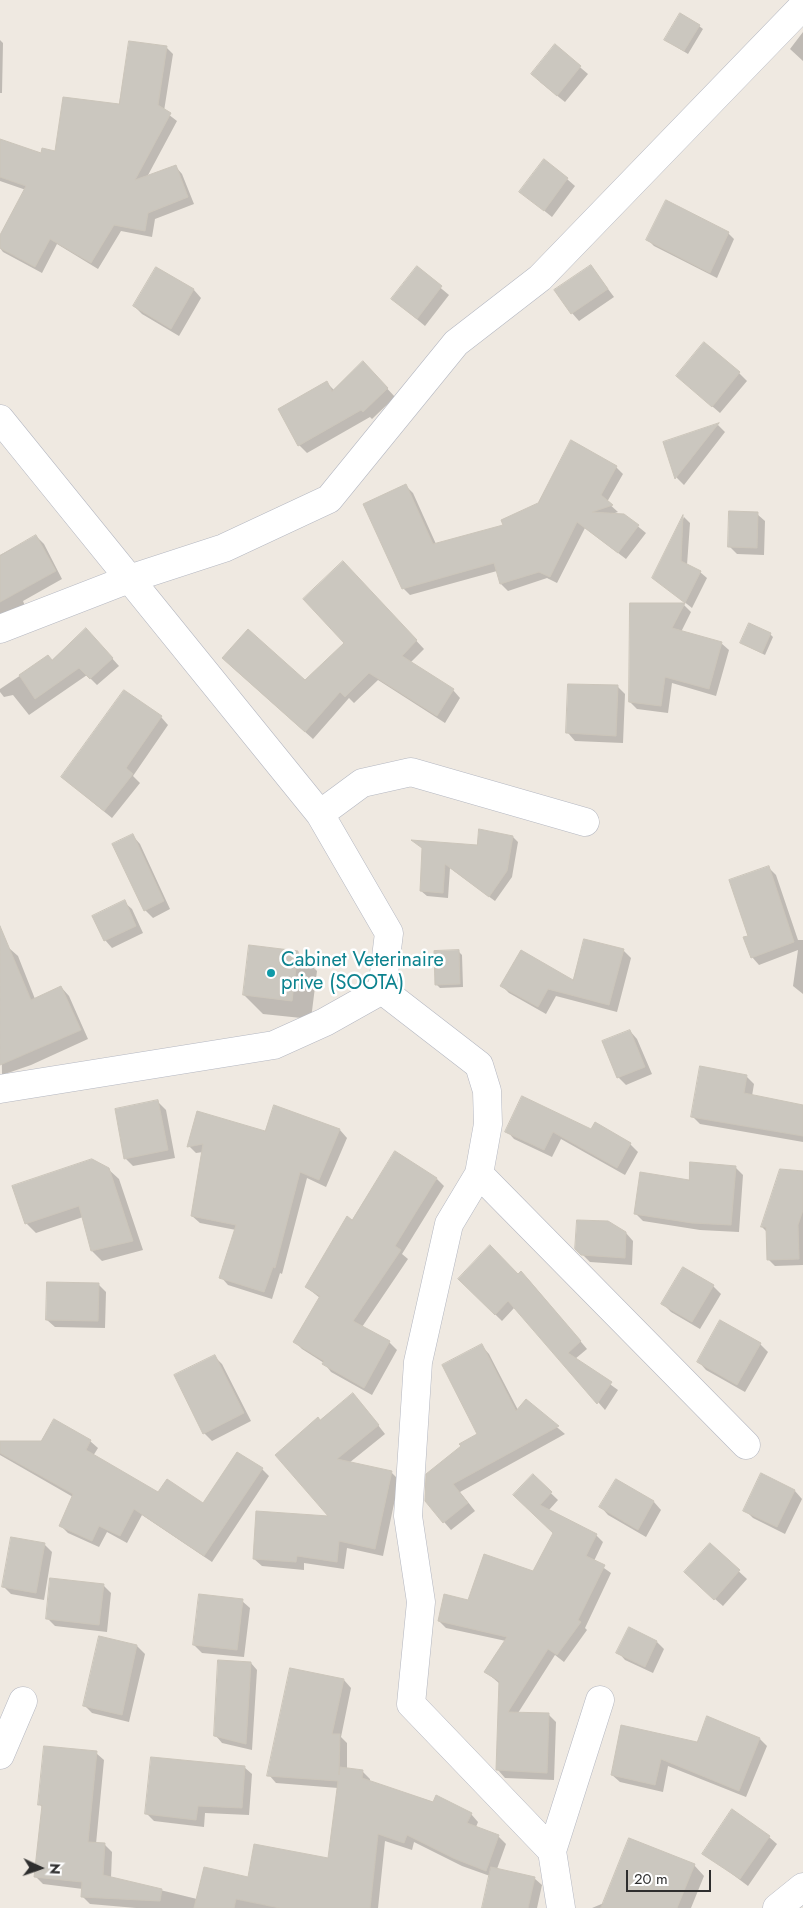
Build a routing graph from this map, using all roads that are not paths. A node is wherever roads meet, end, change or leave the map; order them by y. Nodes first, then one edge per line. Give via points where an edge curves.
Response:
1 (803, 6) edge
2 (0, 419) edge
3 (129, 579) junction
4 (0, 629) edge
5 (320, 814) junction
6 (585, 822) dead end
7 (382, 990) junction
8 (0, 1089) edge
9 (479, 1174) junction
10 (746, 1445) dead end
11 (600, 1700) dead end
12 (23, 1701) dead end
13 (0, 1755) edge
14 (552, 1851) junction
15 (803, 1887) edge
16 (561, 1908) edge
17 (777, 1908) edge

1 - 3 street via 540,278 456,343 329,499 224,548
2 - 3 street
3 - 4 street
3 - 5 street
5 - 6 street via 362,783 411,772
5 - 7 street via 389,933
7 - 8 street via 325,1022 274,1045
7 - 9 street via 479,1065 487,1091 488,1124
9 - 10 street
9 - 14 street via 449,1224 418,1362 408,1516 421,1602 411,1704
11 - 14 street
12 - 13 street
14 - 16 street
15 - 17 street

